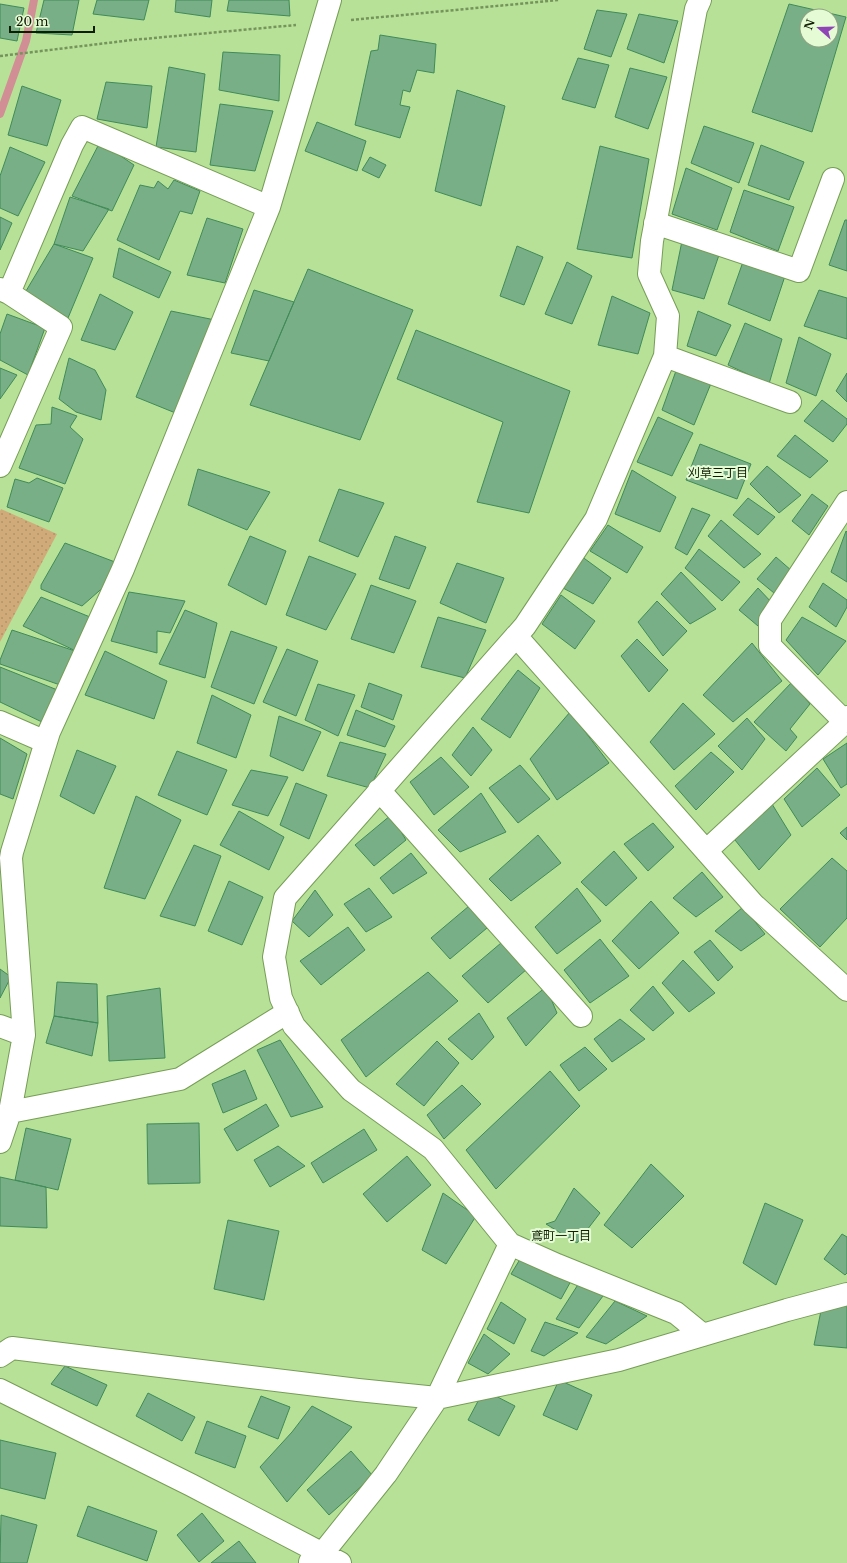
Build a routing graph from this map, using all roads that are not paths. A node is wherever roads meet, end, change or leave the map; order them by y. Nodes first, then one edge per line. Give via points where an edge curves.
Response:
1 (330, 0) edge
2 (700, 0) edge
3 (833, 179) dead end
4 (269, 207) junction
5 (655, 223) junction
6 (4, 291) edge
7 (665, 356) junction
8 (790, 402) dead end
9 (0, 466) edge
10 (847, 502) edge
11 (516, 636) junction
12 (846, 720) edge
13 (0, 722) edge
14 (46, 742) junction
15 (379, 790) junction
16 (706, 851) junction
17 (847, 990) edge
18 (288, 1012) junction
19 (581, 1016) dead end
20 (0, 1026) edge
21 (24, 1035) junction
22 (10, 1112) junction
23 (0, 1142) edge
24 (510, 1244) junction
25 (847, 1294) edge
26 (703, 1335) junction
27 (0, 1356) edge
28 (0, 1390) edge
29 (437, 1398) junction
30 (323, 1560) edge

1 - 4 street
2 - 5 street via 696,9
3 - 5 street via 799,271
4 - 6 street via 82,127
4 - 14 street via 122,569
5 - 7 street via 649,274 668,316
6 - 9 street via 61,327
7 - 8 street
7 - 11 street via 596,519
10 - 12 street via 770,620 770,646
11 - 15 street
11 - 16 street
12 - 16 street
13 - 14 street
14 - 21 street via 11,858
15 - 18 street via 285,898 274,957 281,998
15 - 19 street
16 - 17 street via 753,904
18 - 22 street via 180,1079
18 - 24 street via 294,1026 351,1090 433,1149
20 - 21 street
21 - 22 street
22 - 23 street
24 - 26 street via 676,1313
24 - 29 street
25 - 26 street
26 - 29 street via 619,1360
27 - 29 street via 12,1348
28 - 30 street via 191,1485
29 - 30 street via 386,1474

